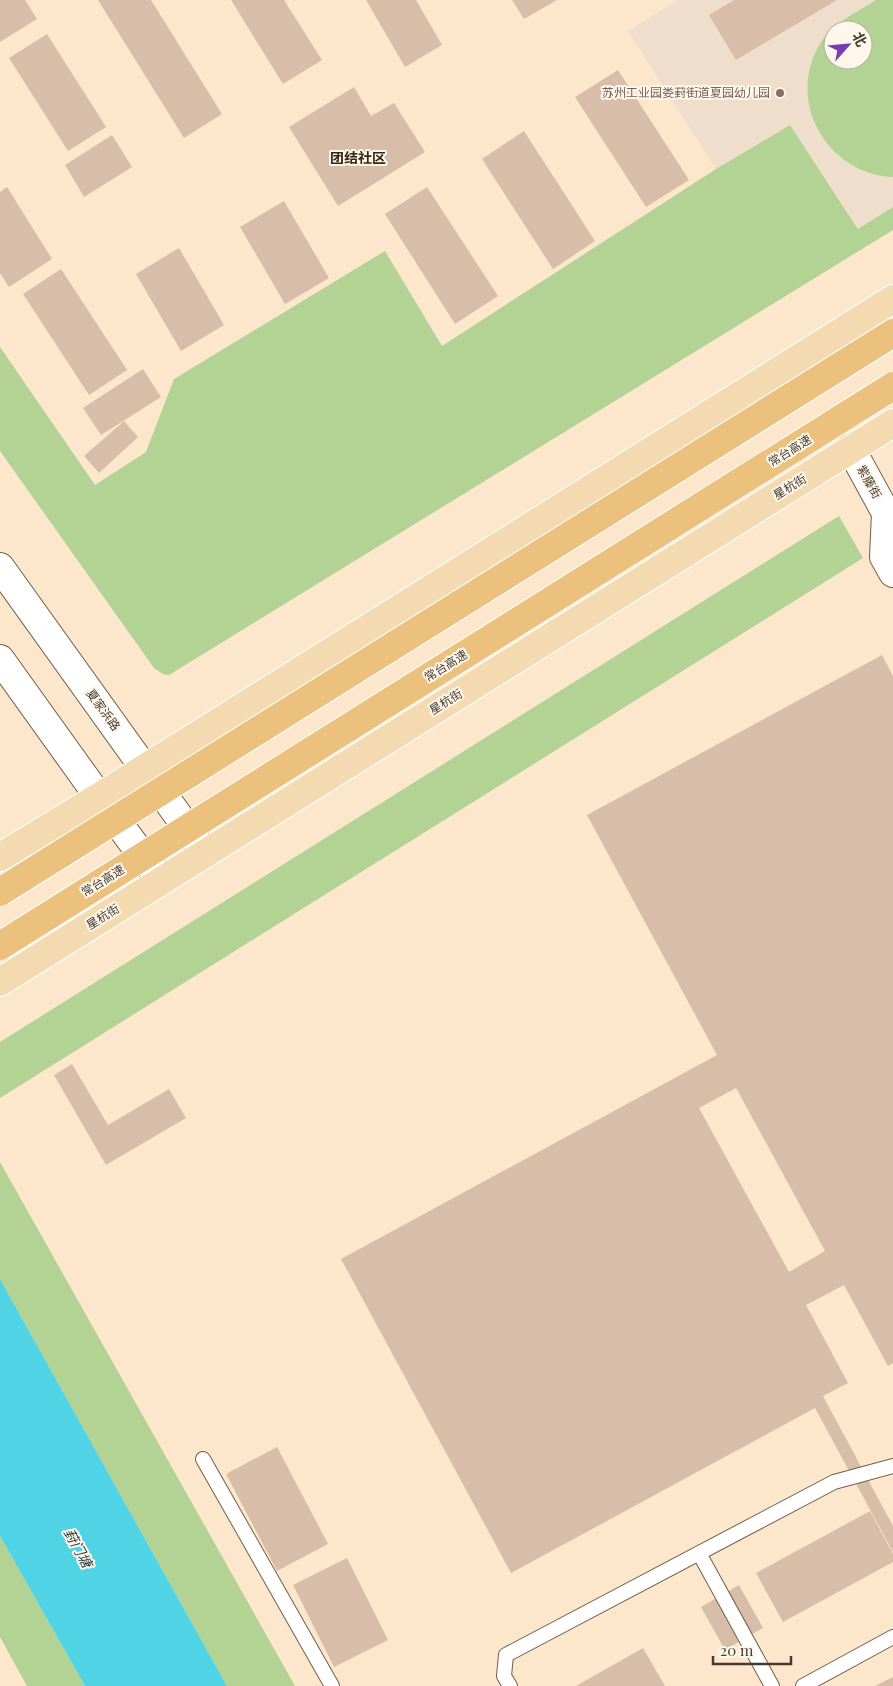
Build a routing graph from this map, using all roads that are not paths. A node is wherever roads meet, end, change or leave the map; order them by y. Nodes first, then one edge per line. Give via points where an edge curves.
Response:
1 (893, 299) edge
2 (893, 333) edge
3 (893, 386) edge
4 (893, 423) edge
5 (851, 449) junction
6 (890, 519) edge
7 (0, 567) edge
8 (893, 573) edge
9 (0, 658) edge
10 (144, 768) junction
11 (99, 797) junction
12 (205, 853) junction
13 (0, 857) edge
14 (161, 881) junction
15 (0, 892) edge
16 (0, 946) edge
17 (0, 982) edge
18 (203, 1459) dead end
19 (893, 1466) edge
20 (699, 1553) junction
21 (893, 1637) edge
22 (332, 1686) edge
23 (510, 1686) edge
24 (772, 1686) edge
25 (803, 1686) edge

1 - 10 main road
2 - 15 highway, bridge
3 - 16 highway, 常台高速, bridge
4 - 5 main road, 星杭街
5 - 6 main road, 紫藤街
5 - 12 main road, 星杭街
6 - 8 main road, 紫藤街 via 884,557
7 - 10 main road, 夏家浜路
9 - 11 main road
10 - 11 main road
10 - 12 main road, 夏家浜路
11 - 13 main road
11 - 14 main road
12 - 14 main road, 星杭街
14 - 17 main road, 星杭街
18 - 22 lane
19 - 20 lane via 834,1482
20 - 23 lane via 506,1655 504,1676
20 - 24 lane
21 - 25 lane

